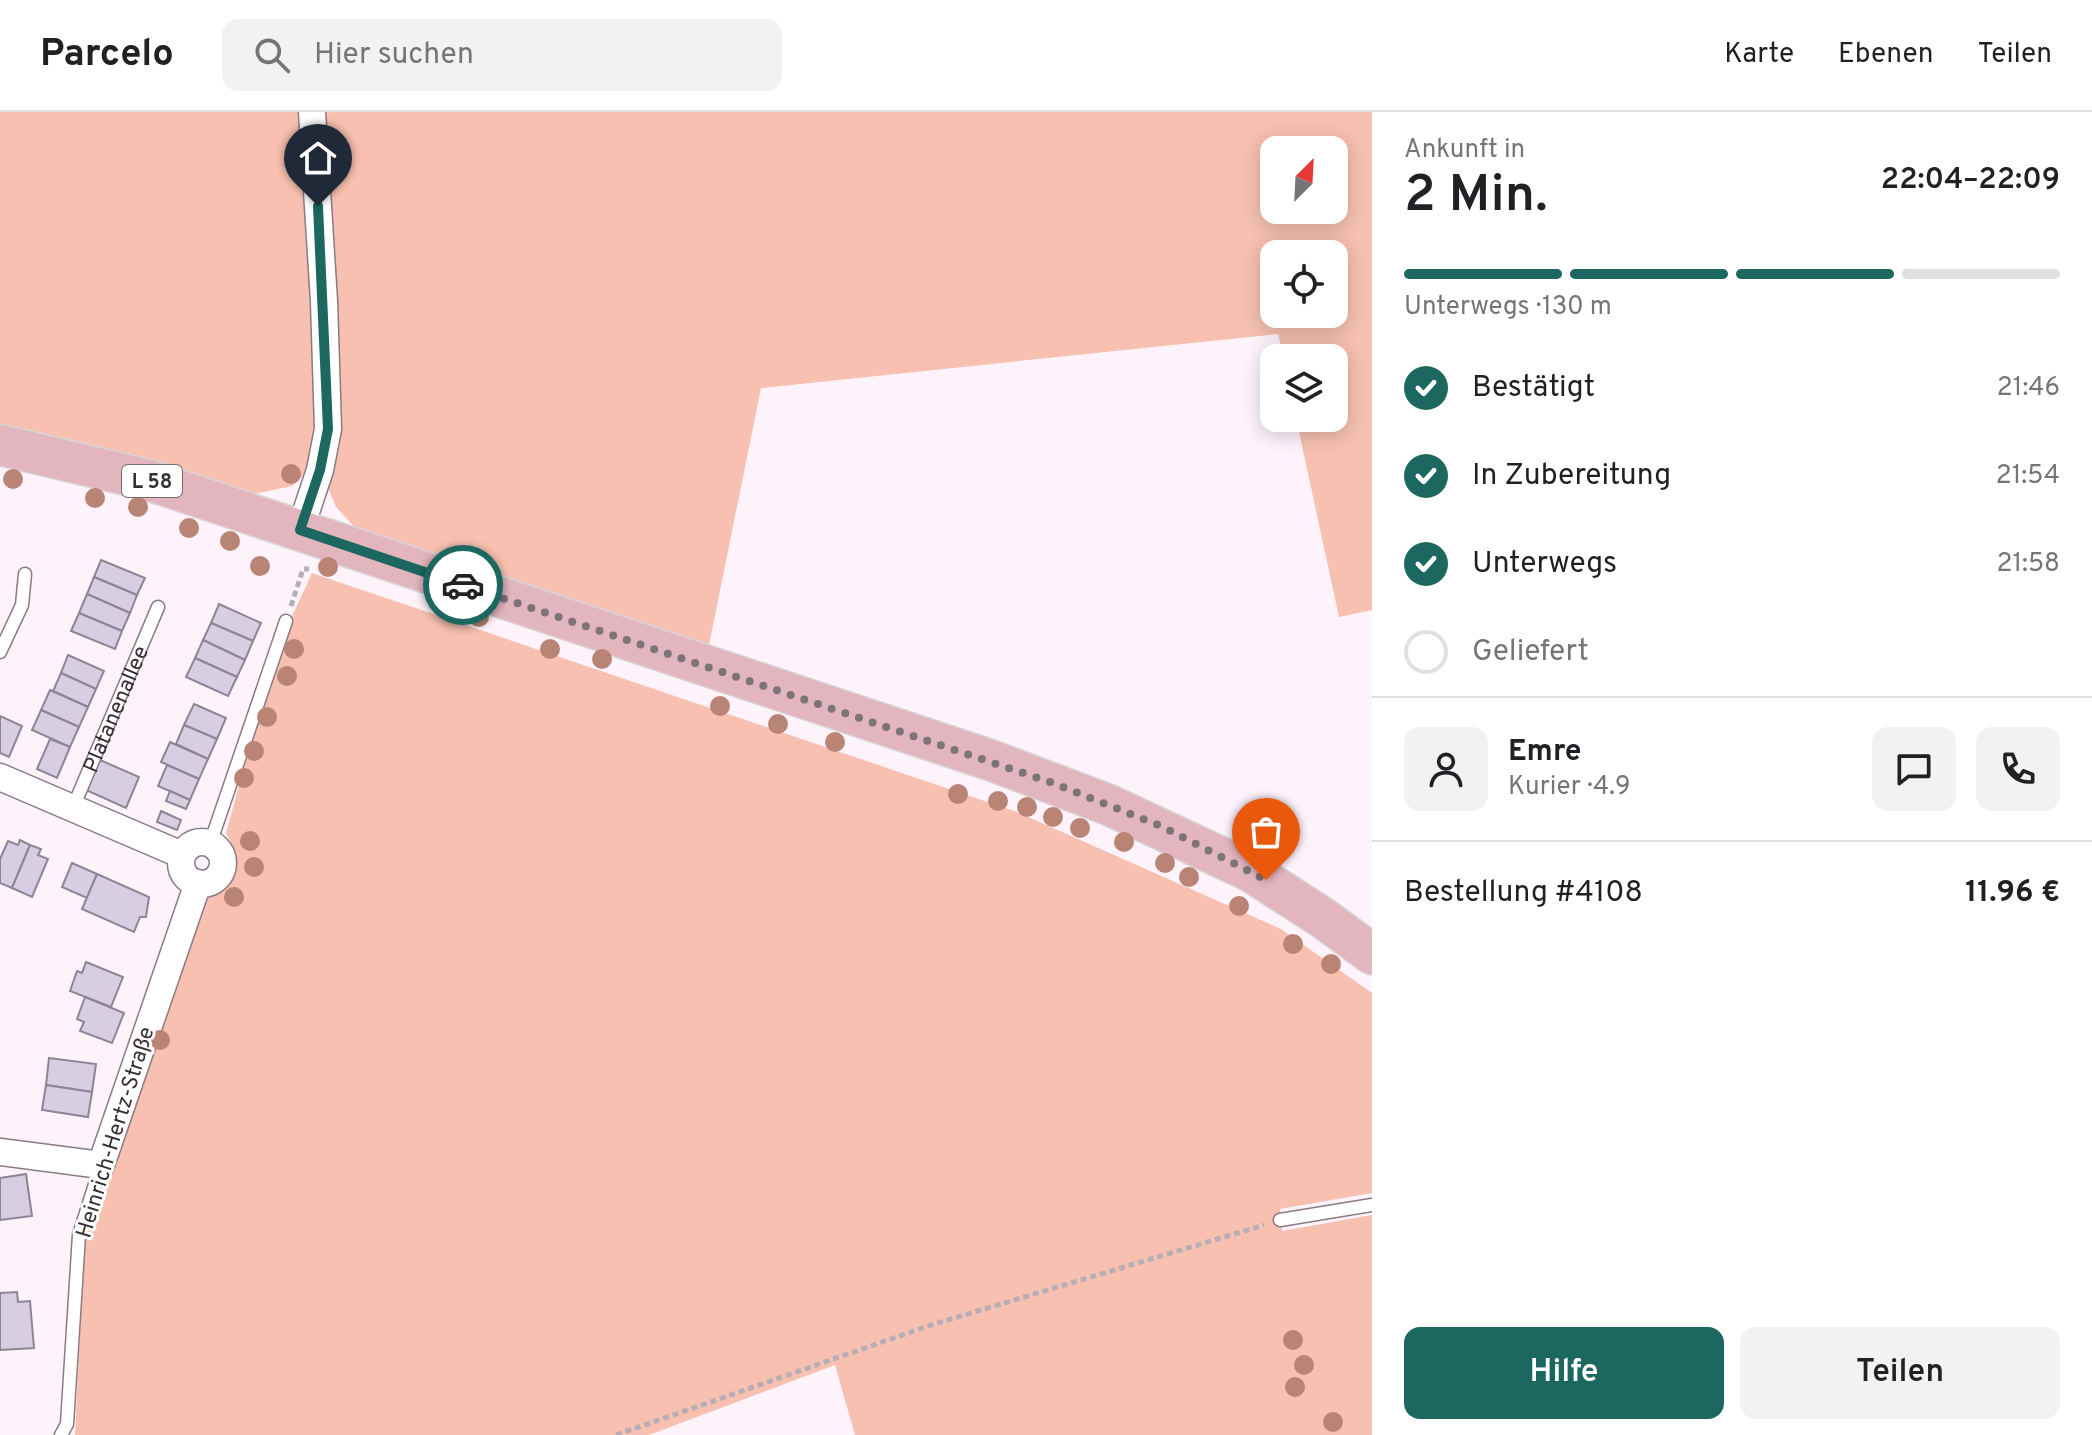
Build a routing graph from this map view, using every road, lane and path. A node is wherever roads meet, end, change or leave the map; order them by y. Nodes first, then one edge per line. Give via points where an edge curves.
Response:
1 (312, 112) edge
2 (0, 445) edge
3 (318, 536) junction
4 (25, 574) dead end
5 (158, 607) dead end
6 (286, 621) joint
7 (0, 652) edge
8 (0, 777) edge
9 (72, 810) junction
10 (210, 844) junction
11 (182, 855) junction
12 (198, 883) junction
13 (1372, 954) edge
14 (0, 1152) edge
15 (101, 1165) junction
16 (1372, 1205) edge
17 (1280, 1220) joint
18 (61, 1435) edge
19 (616, 1435) edge

1 - 3 street via 328,429 320,470
2 - 3 main road, L 58 via 148,480
3 - 6 path via 325,566 303,569
3 - 13 main road, L 58 via 990,760 1109,805 1250,871
4 - 7 lane via 22,605
5 - 9 lane, Platanenallee
6 - 10 lane, Heinrich-Hertz-Straße
8 - 9 street
9 - 11 street
10 - 11 street via 191,845
10 - 12 street, Heinrich-Hertz-Straße via 222,858 222,871 212,881
11 - 12 street via 184,873
12 - 15 street, Heinrich-Hertz-Straße
14 - 15 street
15 - 18 lane, Heinrich-Hertz-Straße via 79,1235 67,1424
16 - 17 lane
17 - 19 path via 931,1325

